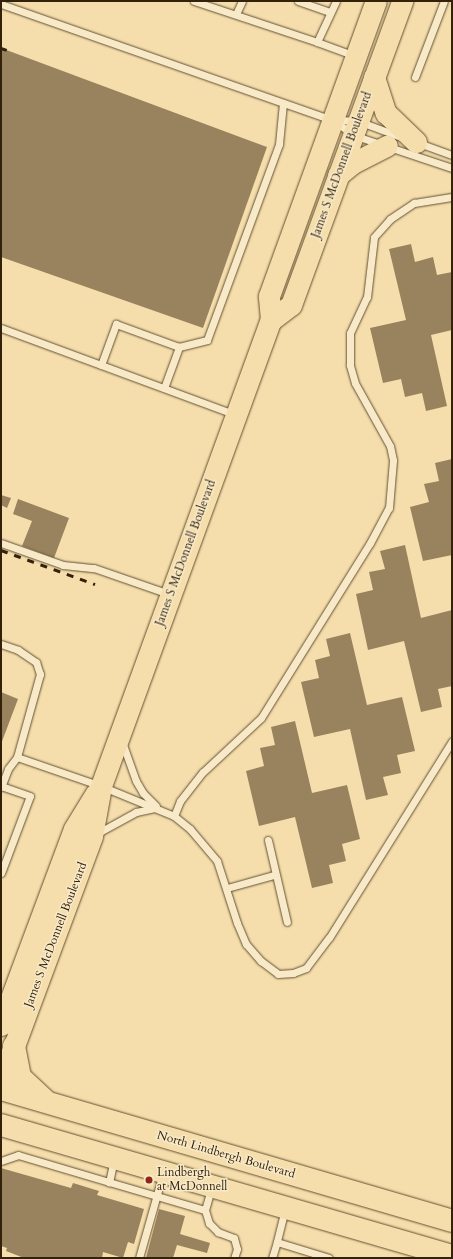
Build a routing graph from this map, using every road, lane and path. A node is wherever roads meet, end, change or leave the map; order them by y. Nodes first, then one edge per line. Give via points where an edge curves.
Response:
1 (194, 1) edge
2 (242, 1) edge
3 (298, 1) edge
4 (336, 1) edge
5 (376, 1) edge
6 (402, 1) edge
7 (444, 1) edge
8 (1, 4) edge
9 (330, 12) junction
10 (236, 14) junction
11 (317, 42) junction
12 (356, 56) junction
13 (374, 77) junction
14 (415, 77) dead end
15 (283, 103) junction
16 (333, 120) junction
17 (355, 128) junction
18 (416, 142) junction
19 (387, 146) junction
20 (452, 155) edge
21 (452, 168) edge
22 (338, 176) junction
23 (452, 197) edge
24 (271, 320) junction
25 (1, 328) edge
26 (179, 347) junction
27 (101, 365) junction
28 (164, 388) junction
29 (236, 415) junction
30 (1, 543) edge
31 (171, 594) junction
32 (1, 644) edge
33 (120, 735) junction
34 (452, 741) edge
35 (17, 757) junction
36 (1, 786) edge
37 (101, 786) junction
38 (157, 807) junction
39 (174, 816) junction
40 (92, 836) junction
41 (268, 840) dead end
42 (1, 873) edge
43 (274, 875) junction
44 (227, 888) junction
45 (287, 922) dead end
46 (1, 1026) edge
47 (14, 1046) junction
48 (1, 1081) edge
49 (1, 1089) edge
50 (48, 1104) junction
51 (1, 1125) edge
52 (114, 1157) junction
53 (1, 1161) edge
54 (164, 1171) junction
55 (109, 1182) junction
56 (212, 1185) junction
57 (158, 1195) junction
58 (286, 1207) junction
59 (205, 1210) junction
60 (452, 1221) edge
61 (277, 1242) junction
62 (452, 1256) edge
63 (139, 1258) edge
64 (234, 1258) edge
65 (272, 1258) edge
66 (329, 1258) edge

1 - 10 lane
2 - 10 lane
3 - 9 lane
4 - 9 lane
5 - 12 main road, James S McDonnell Boulevard
6 - 13 main road, James S McDonnell Boulevard
7 - 14 lane
8 - 15 lane
9 - 11 lane
10 - 11 lane
11 - 12 lane
12 - 16 main road, James S McDonnell Boulevard
13 - 17 main road, James S McDonnell Boulevard
13 - 18 main road via 386,113
15 - 16 lane
15 - 26 lane via 279,144 207,340
16 - 17 lane
16 - 17 lane
16 - 24 main road, James S McDonnell Boulevard via 269,296
17 - 18 lane
17 - 19 lane
17 - 22 main road, James S McDonnell Boulevard
18 - 20 lane
19 - 21 lane
19 - 22 main road via 353,163
22 - 24 main road, James S McDonnell Boulevard via 291,304
23 - 39 lane via 414,203 390,219 374,237 367,297 350,333 350,365 355,382 390,446 393,460 389,508 261,718 203,772 180,801
24 - 29 main road, James S McDonnell Boulevard
25 - 27 lane
26 - 27 lane via 116,324
26 - 28 lane
27 - 28 lane
28 - 29 lane
29 - 31 main road, James S McDonnell Boulevard
30 - 31 lane via 63,565 94,568
31 - 33 main road, James S McDonnell Boulevard
32 - 35 lane via 18,650 36,662 40,674
33 - 37 main road, James S McDonnell Boulevard
33 - 38 lane via 136,781 143,793
34 - 44 lane via 329,938 306,968 293,973 278,974 261,961 246,944
35 - 36 lane via 8,769
35 - 37 lane
36 - 42 lane via 30,796
37 - 38 lane
37 - 40 main road, James S McDonnell Boulevard
37 - 46 main road, James S McDonnell Boulevard via 74,828
38 - 39 lane
38 - 40 lane via 136,812
39 - 44 lane via 209,850 223,874
40 - 47 main road, James S McDonnell Boulevard
41 - 43 lane
43 - 44 lane
43 - 45 lane
47 - 48 main road, James S McDonnell Boulevard
47 - 50 highway via 20,1077
49 - 50 highway, North Lindbergh Boulevard
50 - 60 highway, North Lindbergh Boulevard
51 - 52 highway
52 - 54 highway
52 - 55 lane
53 - 55 lane via 18,1155
54 - 56 highway
54 - 57 lane
55 - 57 lane
56 - 58 highway
56 - 59 lane
57 - 59 lane
57 - 63 lane
58 - 61 lane
58 - 62 highway via 410,1247
59 - 64 lane via 209,1223 218,1232 234,1238 237,1249
61 - 65 lane
61 - 66 lane

